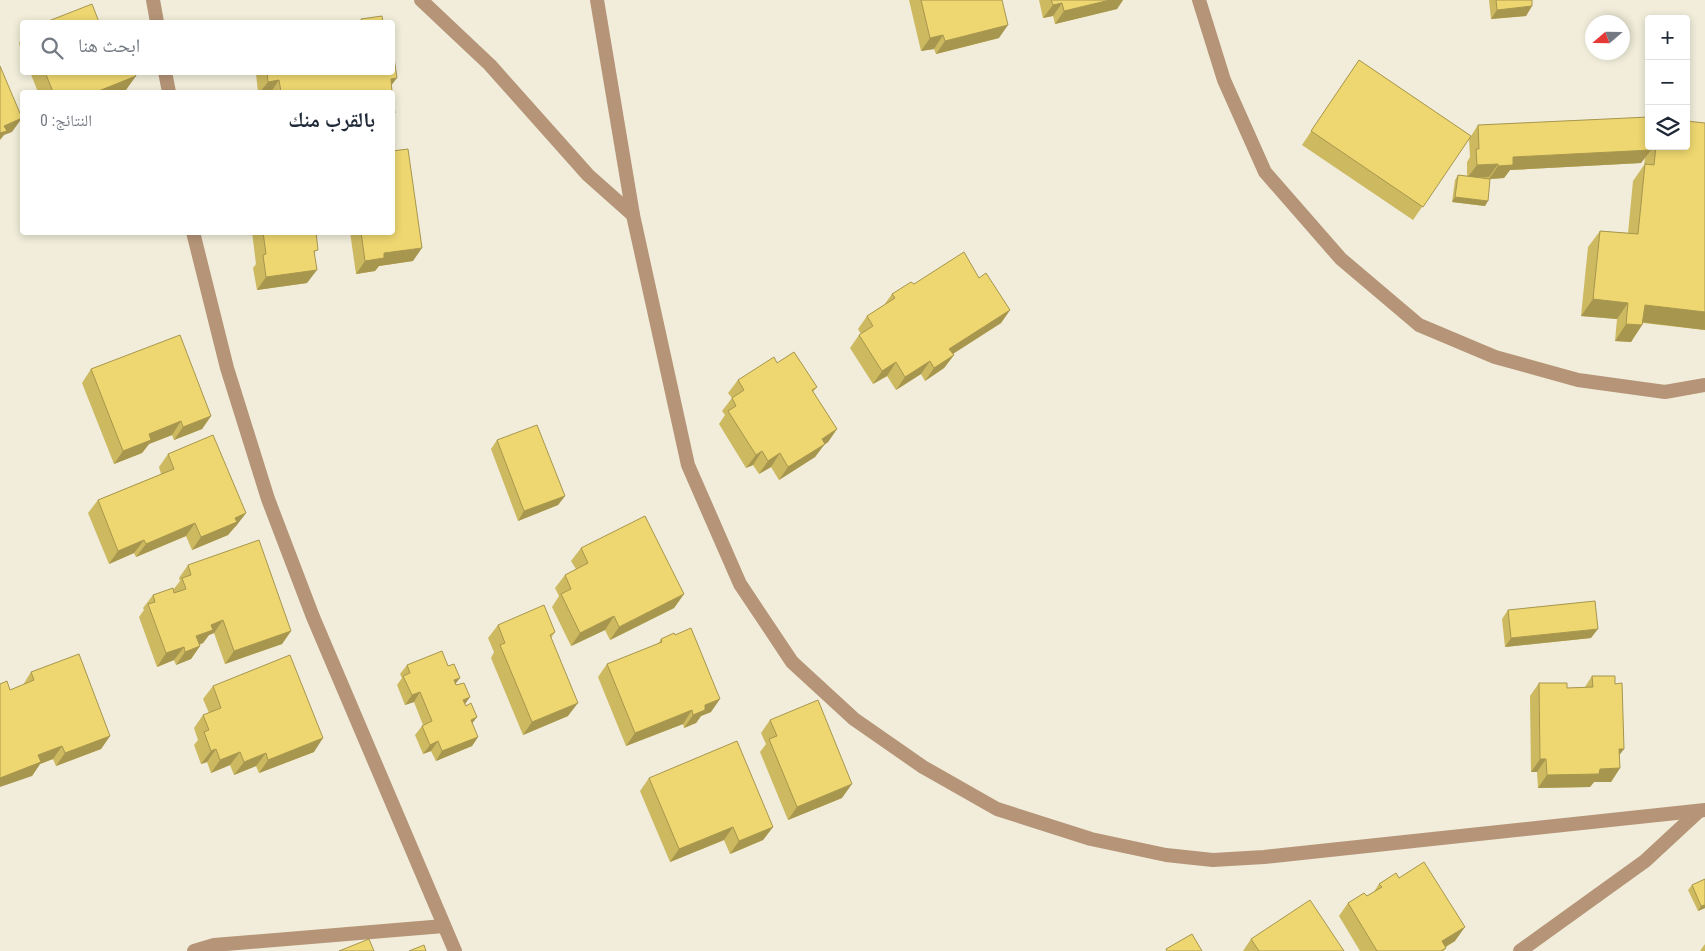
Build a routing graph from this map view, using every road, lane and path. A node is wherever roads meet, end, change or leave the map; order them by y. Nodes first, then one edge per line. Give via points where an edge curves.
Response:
1 (153, 0) edge
2 (421, 0) edge
3 (598, 0) edge
4 (1199, 0) edge
5 (157, 20) edge
6 (166, 75) edge
7 (169, 90) edge
8 (633, 215) junction
9 (194, 235) edge
10 (1705, 385) edge
11 (1702, 811) edge
12 (444, 926) junction
13 (194, 951) edge
14 (455, 951) edge
15 (1520, 951) edge

1 - 5 street
2 - 8 street via 490,65 588,175
3 - 8 street
4 - 10 street via 1224,80 1265,172 1341,259 1419,325 1495,358 1578,380 1665,392
6 - 7 street
8 - 11 street via 688,465 740,584 792,662 854,719 923,766 998,809 1091,839 1166,855 1213,860 1264,858
9 - 12 street via 227,368 268,499 313,617
11 - 15 street via 1645,861
12 - 13 street via 214,945
12 - 14 street

